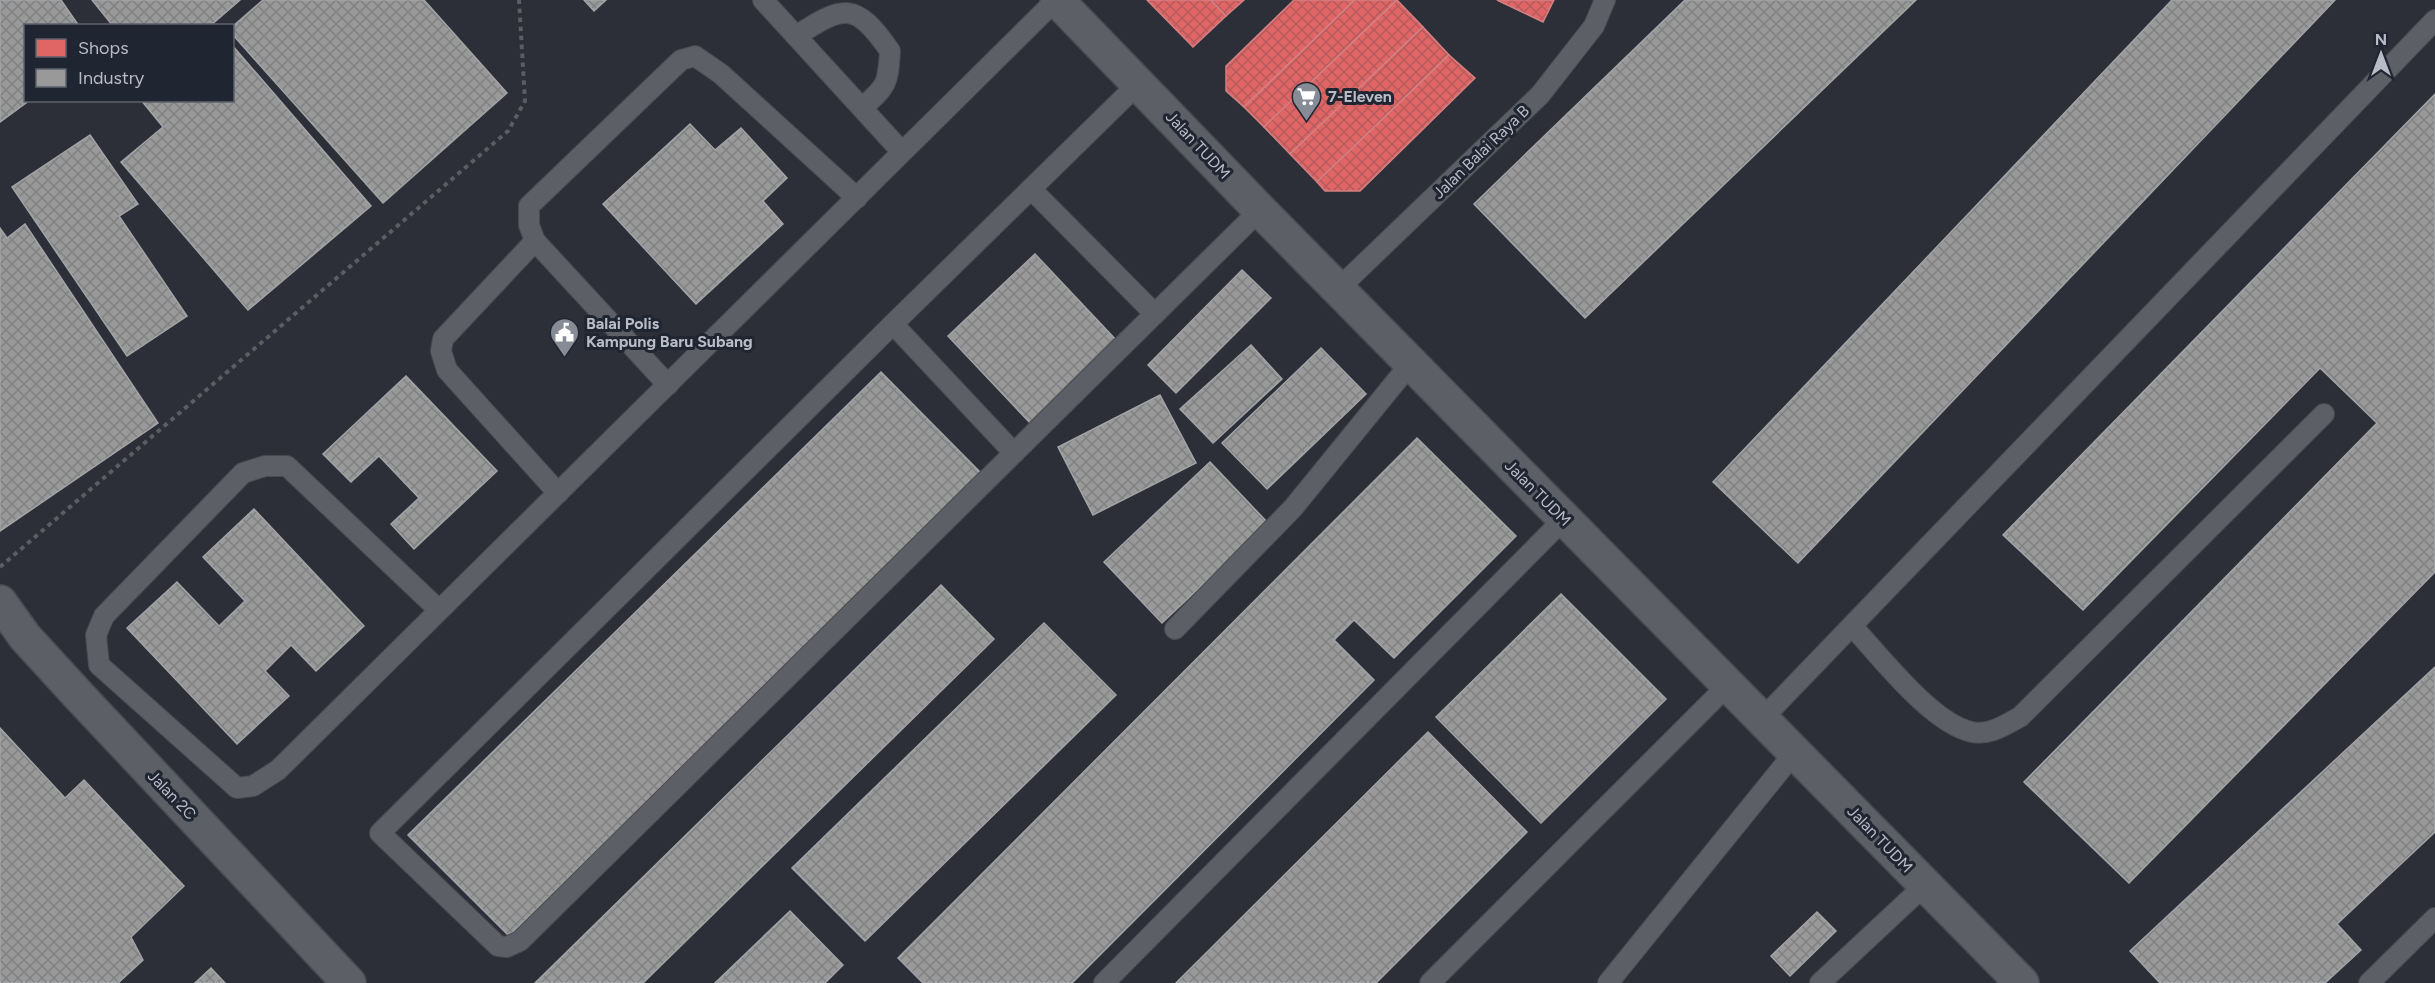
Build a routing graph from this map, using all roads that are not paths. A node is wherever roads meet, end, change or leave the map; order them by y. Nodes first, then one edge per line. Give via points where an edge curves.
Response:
1 (763, 0) edge
2 (1056, 0) edge
3 (1605, 0) edge
4 (2435, 20) edge
5 (796, 36) junction
6 (1139, 83) junction
7 (862, 108) junction
8 (902, 152) junction
9 (1031, 189) junction
10 (857, 198) junction
11 (1260, 210) junction
12 (535, 241) junction
13 (1338, 289) junction
14 (1155, 314) junction
15 (893, 324) junction
16 (1411, 363) junction
17 (668, 385) junction
18 (2324, 414) dead end
19 (1014, 453) junction
20 (558, 493) junction
21 (1564, 519) junction
22 (0, 602) edge
23 (439, 610) junction
24 (1852, 626) junction
25 (1175, 628) dead end
26 (1728, 685) junction
27 (1762, 719) junction
28 (1795, 752) junction
29 (1925, 885) junction
30 (2435, 918) edge
31 (350, 983) edge
32 (1104, 983) edge
33 (1430, 983) edge
34 (1608, 983) edge
35 (1820, 983) edge
36 (2022, 983) edge
37 (2369, 983) edge

1 - 5 lane
2 - 6 street, Jalan TUDM
2 - 8 lane
3 - 13 lane, Jalan Balai Raya B via 1594,26 1540,95
4 - 24 lane
5 - 7 lane
5 - 7 lane via 830,15 848,12 872,24 890,51 888,80
6 - 9 lane
6 - 11 street, Jalan TUDM
7 - 8 lane
8 - 10 lane
9 - 14 lane
9 - 15 lane
10 - 12 lane via 721,74 695,56 681,60 529,206 529,225
10 - 17 lane
11 - 13 street, Jalan TUDM
11 - 14 lane
12 - 17 lane
12 - 20 lane via 443,339 441,351 447,370
13 - 16 street, Jalan TUDM
14 - 19 lane
15 - 19 lane
15 - 19 lane via 380,833 498,946 520,941
16 - 21 street, Jalan TUDM
16 - 25 lane via 1293,508
17 - 20 lane
18 - 24 lane via 2020,717 1994,731 1973,733 1931,711
20 - 23 lane
21 - 26 street, Jalan TUDM
21 - 32 lane
22 - 31 street, Jalan 2C via 25,637 81,698
23 - 23 lane via 278,770 253,786 237,788 99,665 96,635 104,616 243,473 265,466 286,466
24 - 27 lane
26 - 27 street, Jalan TUDM
26 - 33 lane
27 - 28 street, Jalan TUDM
28 - 29 street, Jalan TUDM
28 - 34 lane
29 - 35 lane
29 - 36 street, Jalan TUDM
30 - 37 lane

